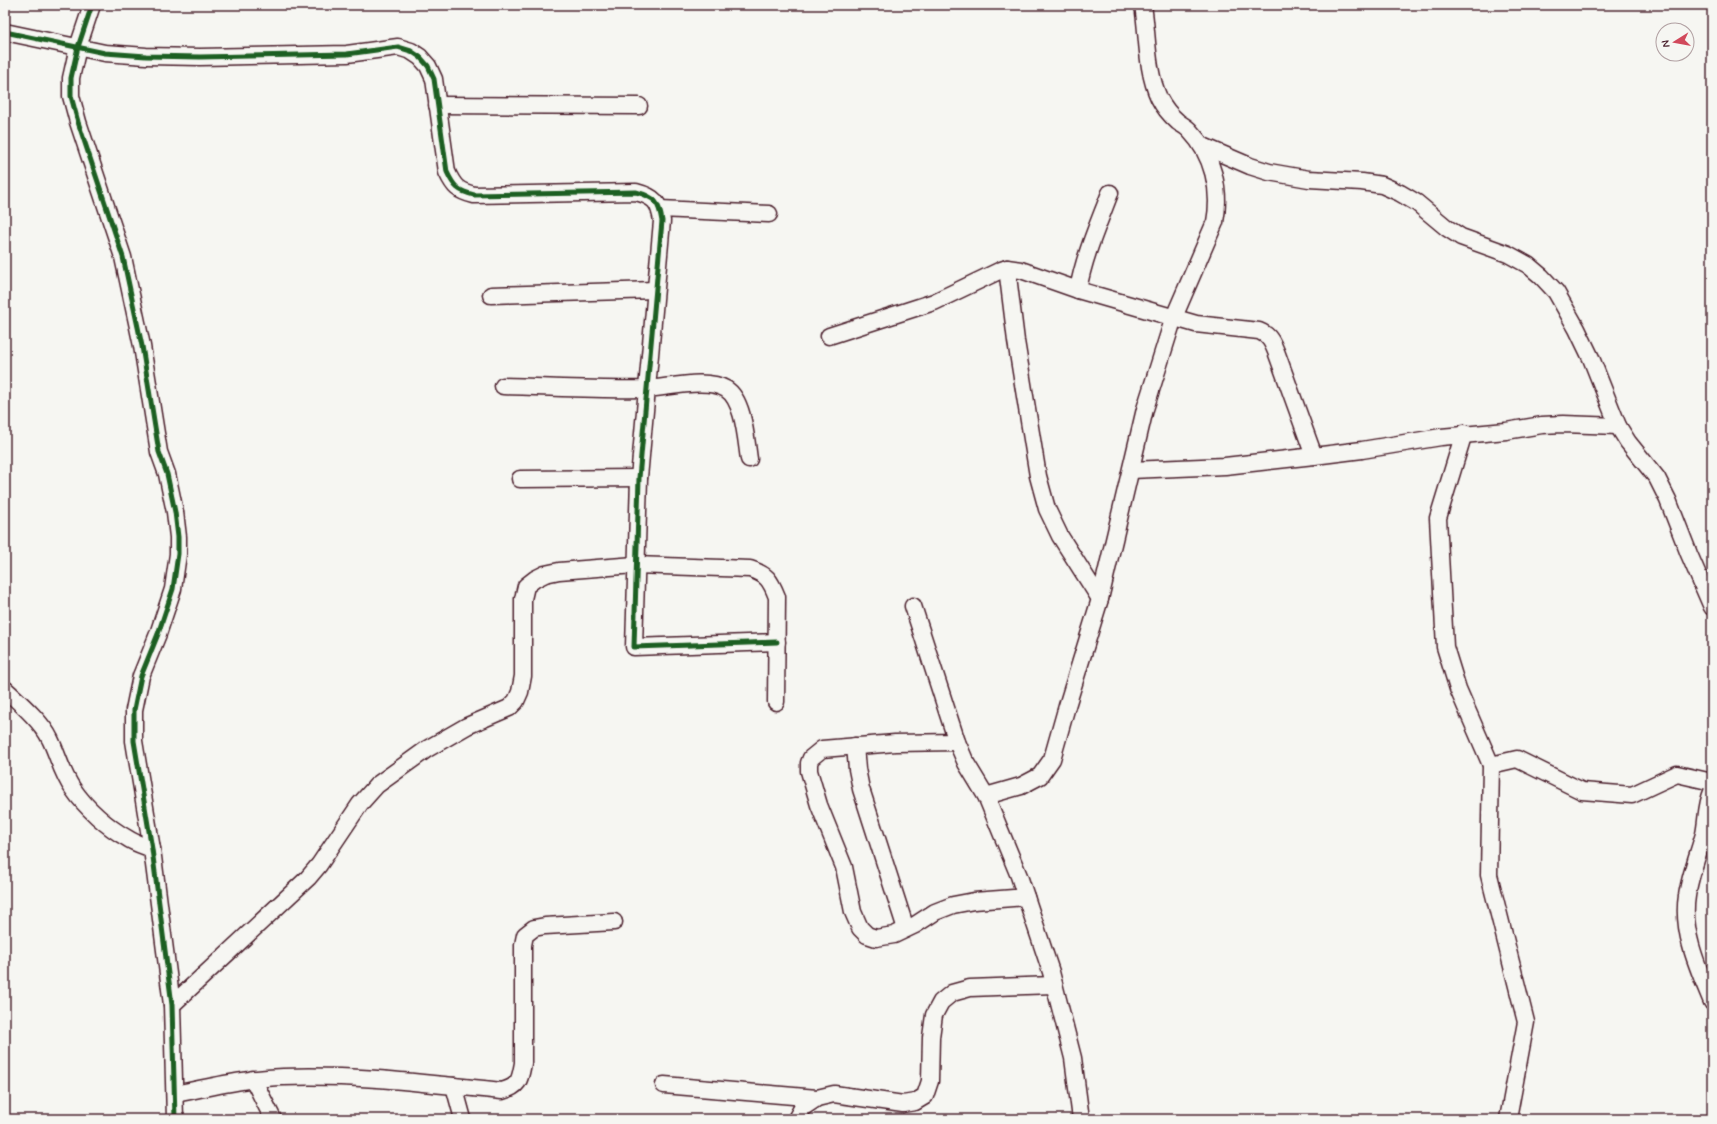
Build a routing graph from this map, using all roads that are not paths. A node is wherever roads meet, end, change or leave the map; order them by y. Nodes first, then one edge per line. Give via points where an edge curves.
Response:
1 (92, 5) edge
2 (1144, 5) edge
3 (5, 32) edge
4 (78, 47) junction
5 (437, 105) junction
6 (639, 106) dead end
7 (1201, 145) junction
8 (1110, 193) dead end
9 (660, 209) junction
10 (769, 214) dead end
11 (1007, 268) junction
12 (655, 290) junction
13 (1078, 290) junction
14 (491, 295) dead end
15 (1174, 317) junction
16 (829, 336) dead end
17 (503, 386) dead end
18 (646, 389) junction
19 (1618, 426) junction
20 (1464, 434) junction
21 (1314, 456) junction
22 (749, 459) dead end
23 (1131, 470) junction
24 (639, 478) junction
25 (520, 479) dead end
26 (635, 565) junction
27 (1100, 599) junction
28 (913, 606) dead end
29 (1712, 606) edge
30 (777, 642) junction
31 (5, 689) edge
32 (776, 702) dead end
33 (957, 742) junction
34 (856, 746) junction
35 (1491, 765) junction
36 (1712, 782) edge
37 (1712, 792) edge
38 (986, 796) junction
39 (152, 849) junction
40 (1026, 897) junction
41 (614, 922) dead end
42 (906, 929) junction
43 (1054, 985) junction
44 (1712, 1002) edge
45 (172, 1005) junction
46 (253, 1079) junction
47 (664, 1085) dead end
48 (454, 1086) junction
49 (174, 1094) junction
50 (817, 1098) junction
51 (175, 1119) edge
52 (273, 1119) edge
53 (463, 1119) edge
54 (796, 1119) edge
55 (1081, 1119) edge
56 (1508, 1119) edge

1 - 4 street
2 - 7 street via 1151,70 1159,97 1165,109 1190,130
3 - 4 street
4 - 5 street via 119,54 200,57 347,54 398,47 411,51 428,66 434,79
4 - 39 street via 71,78 71,96 123,257 142,346 159,452 176,512 178,554 173,589 141,676 134,710 134,741
5 - 6 street
5 - 9 street via 447,172 453,184 462,192 474,195 636,192 648,195 656,201
7 - 15 street via 1210,160 1218,207 1210,237
7 - 19 street via 1269,172 1309,179 1382,185 1400,192 1417,203 1461,237 1508,254 1528,265 1556,292 1570,317 1591,358
8 - 13 street via 1082,268
9 - 10 street
9 - 12 street via 662,221
11 - 13 street via 1021,270
11 - 16 street via 934,302
11 - 27 street via 1038,476 1047,509 1060,536
12 - 14 street
12 - 18 street
13 - 15 street
15 - 21 street via 1196,324 1266,334 1277,354
15 - 23 street via 1145,409
17 - 18 street
18 - 22 street via 690,384 714,385 726,389 735,398 740,409
18 - 24 street
19 - 20 street via 1549,424
19 - 29 street via 1657,478
20 - 21 street
20 - 35 street via 1438,518 1445,647 1458,689
21 - 23 street via 1217,466
23 - 27 street
24 - 25 street
24 - 26 street
26 - 30 street via 750,569 763,574 771,582 777,596
26 - 30 street via 634,647
26 - 45 street via 559,571 540,576 526,586 523,599 523,676 516,700 509,708 467,726 427,749 377,785 360,804 308,878
27 - 38 street via 1052,759 1040,776 1021,786
28 - 33 street
30 - 32 street
31 - 39 street via 50,737 64,774 87,806 121,835
33 - 34 street
33 - 38 street via 966,763
34 - 42 street via 861,789
34 - 42 street via 822,749 811,758 809,772 844,867 853,912 860,928 867,935 876,938
35 - 36 street via 1517,760 1582,791 1632,794 1677,774
35 - 56 street via 1489,875 1526,1022
37 - 44 street via 1686,898 1690,942
38 - 40 street
39 - 45 street
40 - 42 street via 953,905
40 - 43 street
41 - 48 street via 545,926 534,928 525,935 523,1063 519,1081 514,1087 502,1091
43 - 50 street via 970,988 952,993 941,1002 934,1015 930,1081 925,1096 915,1102 903,1104 834,1094
43 - 55 street via 1073,1058
45 - 49 street
46 - 48 street via 343,1077
46 - 49 street
46 - 52 street
47 - 50 street
48 - 53 street
49 - 51 street
50 - 54 street via 802,1108

